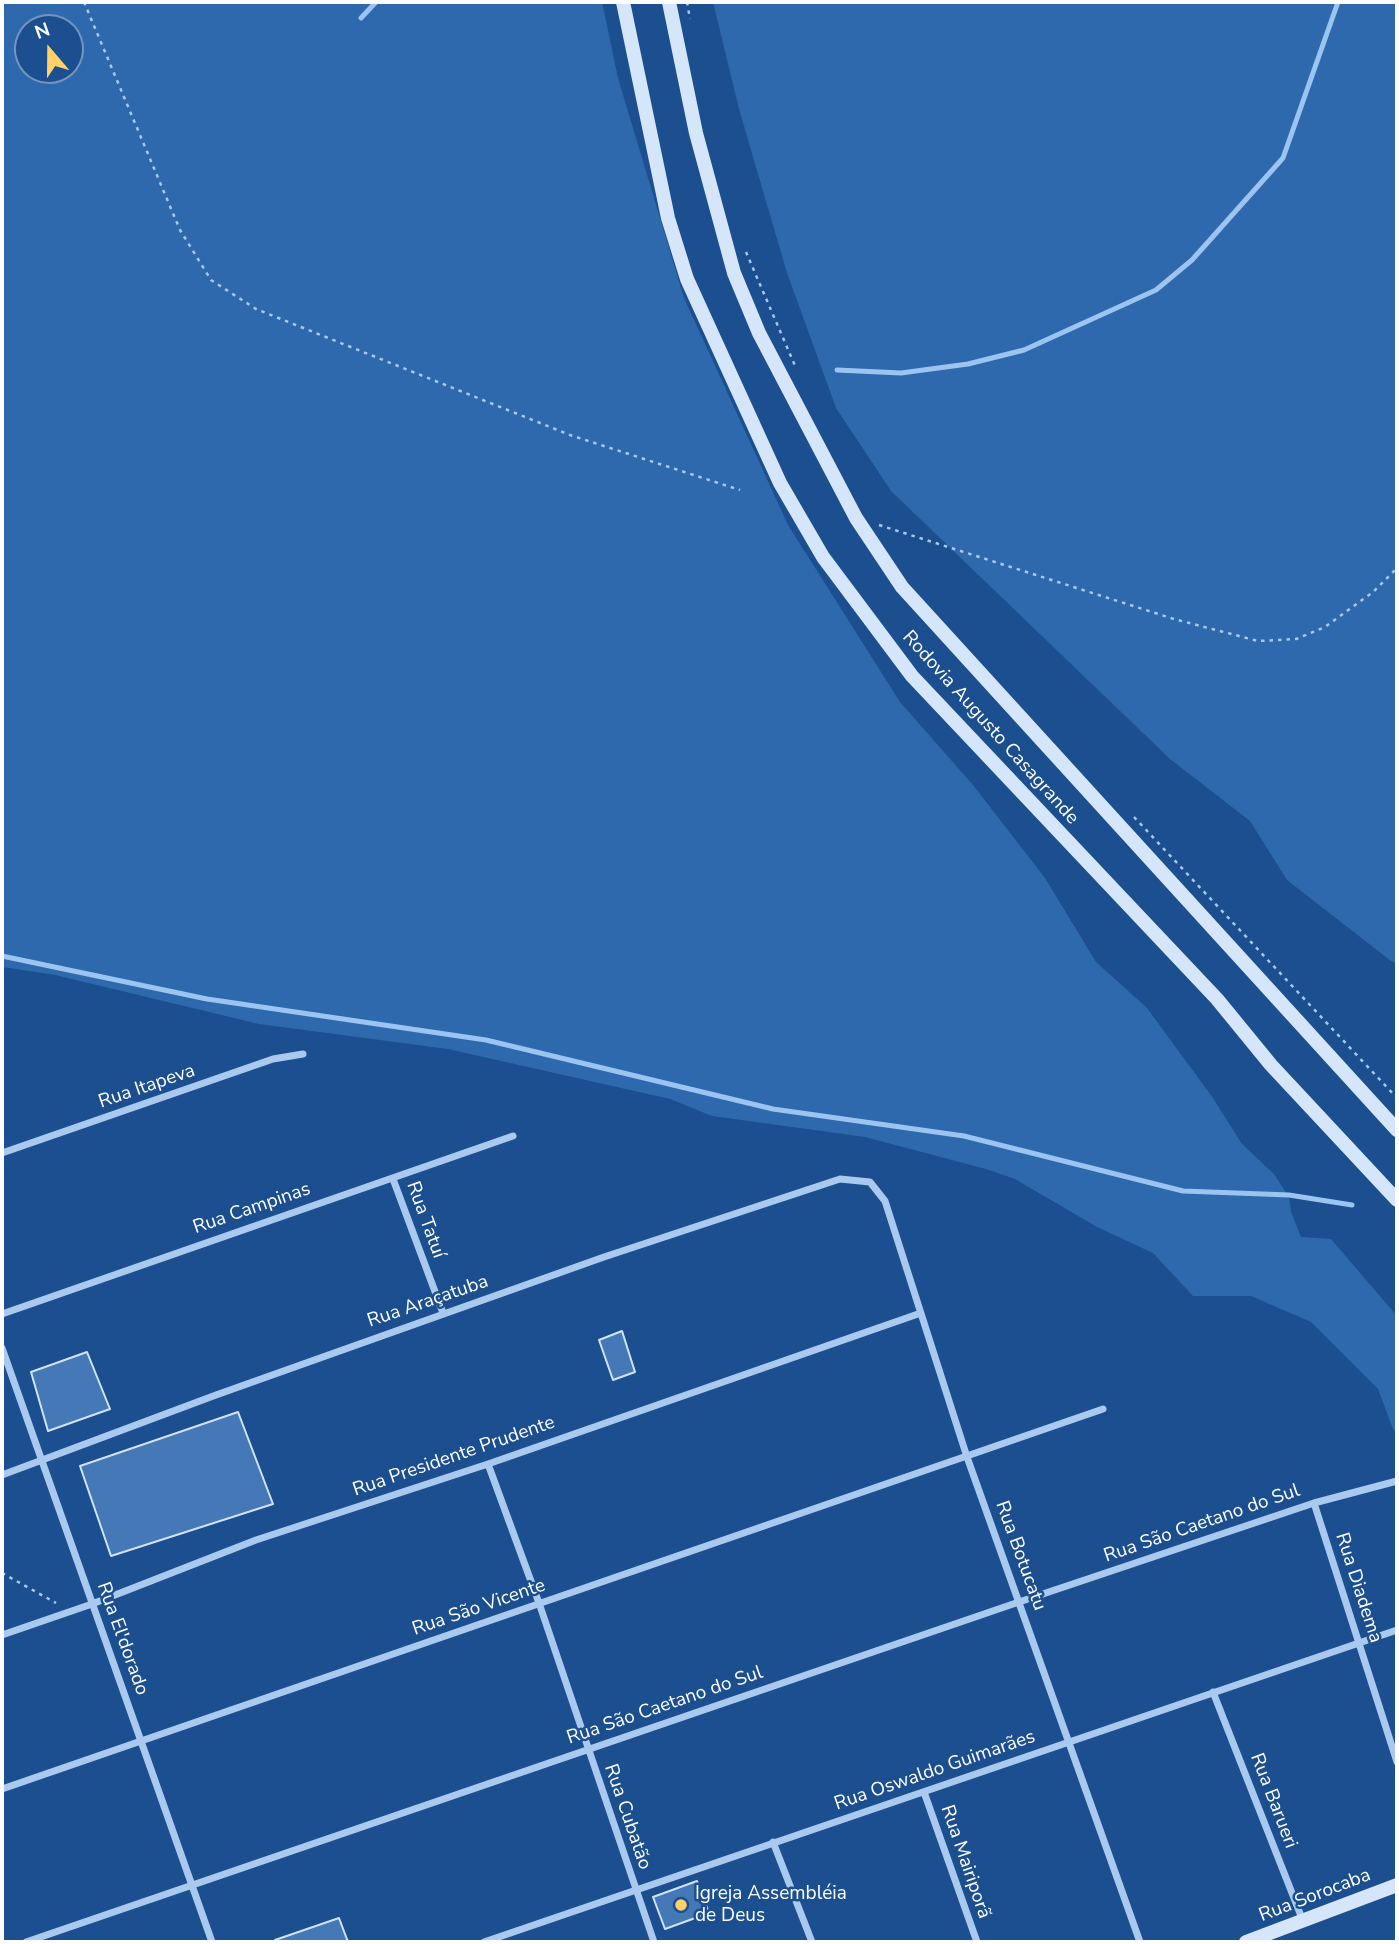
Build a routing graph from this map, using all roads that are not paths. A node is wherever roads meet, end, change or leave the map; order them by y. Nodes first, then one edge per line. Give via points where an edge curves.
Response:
1 (623, 2) edge
2 (669, 2) edge
3 (303, 1055) dead end
4 (1397, 1130) edge
5 (513, 1136) dead end
6 (2, 1153) edge
7 (393, 1179) junction
8 (870, 1182) joint
9 (1397, 1200) edge
10 (443, 1313) junction
11 (2, 1314) edge
12 (918, 1314) junction
13 (2, 1348) edge
14 (1102, 1409) dead end
15 (967, 1457) junction
16 (42, 1462) junction
17 (488, 1464) junction
18 (2, 1475) edge
19 (1397, 1481) edge
20 (1314, 1503) junction
21 (1019, 1602) junction
22 (539, 1603) junction
23 (92, 1604) junction
24 (1397, 1630) edge
25 (2, 1635) edge
26 (1358, 1641) junction
27 (1213, 1692) junction
28 (142, 1741) junction
29 (1069, 1741) junction
30 (587, 1749) junction
31 (1397, 1762) edge
32 (2, 1789) edge
33 (924, 1792) junction
34 (773, 1842) junction
35 (1397, 1885) edge
36 (192, 1886) junction
37 (635, 1889) junction
38 (1303, 1921) junction
39 (496, 1940) edge
40 (26, 1942) edge
41 (212, 1942) edge
42 (484, 1942) edge
43 (654, 1942) edge
44 (812, 1942) edge
45 (976, 1942) edge
46 (1140, 1942) edge
47 (1246, 1942) edge

1 - 9 main road, Rodovia Augusto Casagrande via 668,218 687,279 780,483 823,557 912,676 1217,999 1271,1065
2 - 4 main road via 714,207 734,273 759,332 856,518 902,587
3 - 6 street, Rua Itapeva via 273,1059
5 - 7 street, Rua Campinas
7 - 10 street, Rua Tatuí
7 - 11 street, Rua Campinas
8 - 10 street, Rua Araçatuba via 840,1179
8 - 12 street, Rua Botucatu via 885,1201
10 - 16 street, Rua Araçatuba
12 - 15 street, Rua Botucatu
12 - 17 street, Rua Presidente Prudente
13 - 16 street, Rua El'dorado
14 - 15 street, Rua São Vicente
15 - 21 street, Rua Botucatu
15 - 22 street, Rua São Vicente
16 - 18 street, Rua Araçatuba
16 - 23 street, Rua El'dorado
17 - 22 street, Rua Cubatão
17 - 23 street, Rua Presidente Prudente via 256,1540
19 - 20 street, Rua São Caetano do Sul
20 - 21 street, Rua São Caetano do Sul
20 - 26 street, Rua Diadema
21 - 29 street, Rua Botucatu
21 - 30 street, Rua São Caetano do Sul
22 - 28 street, Rua São Vicente
22 - 30 street, Rua Cubatão
23 - 25 street, Rua Presidente Prudente
23 - 28 street, Rua El'dorado
24 - 26 street, Rua Oswaldo Guimarães
26 - 27 street, Rua Oswaldo Guimarães
26 - 31 street, Rua Diadema
27 - 29 street, Rua Oswaldo Guimarães
27 - 38 street, Rua Barueri
28 - 32 street, Rua São Vicente
28 - 36 street, Rua El'dorado
29 - 33 street, Rua Oswaldo Guimarães
29 - 46 street, Rua Botucatu
30 - 36 street, Rua São Caetano do Sul
30 - 37 street, Rua Cubatão
33 - 34 street, Rua Oswaldo Guimarães
33 - 45 street, Rua Mairiporã
34 - 37 street, Rua Oswaldo Guimarães
34 - 44 street
35 - 38 main road, Rua Sorocaba
36 - 40 street, Rua São Caetano do Sul
36 - 41 street, Rua El'dorado
37 - 39 street, Rua Oswaldo Guimarães
37 - 43 street, Rua Cubatão
38 - 47 main road, Rua Sorocaba
39 - 42 street, Rua Oswaldo Guimarães

